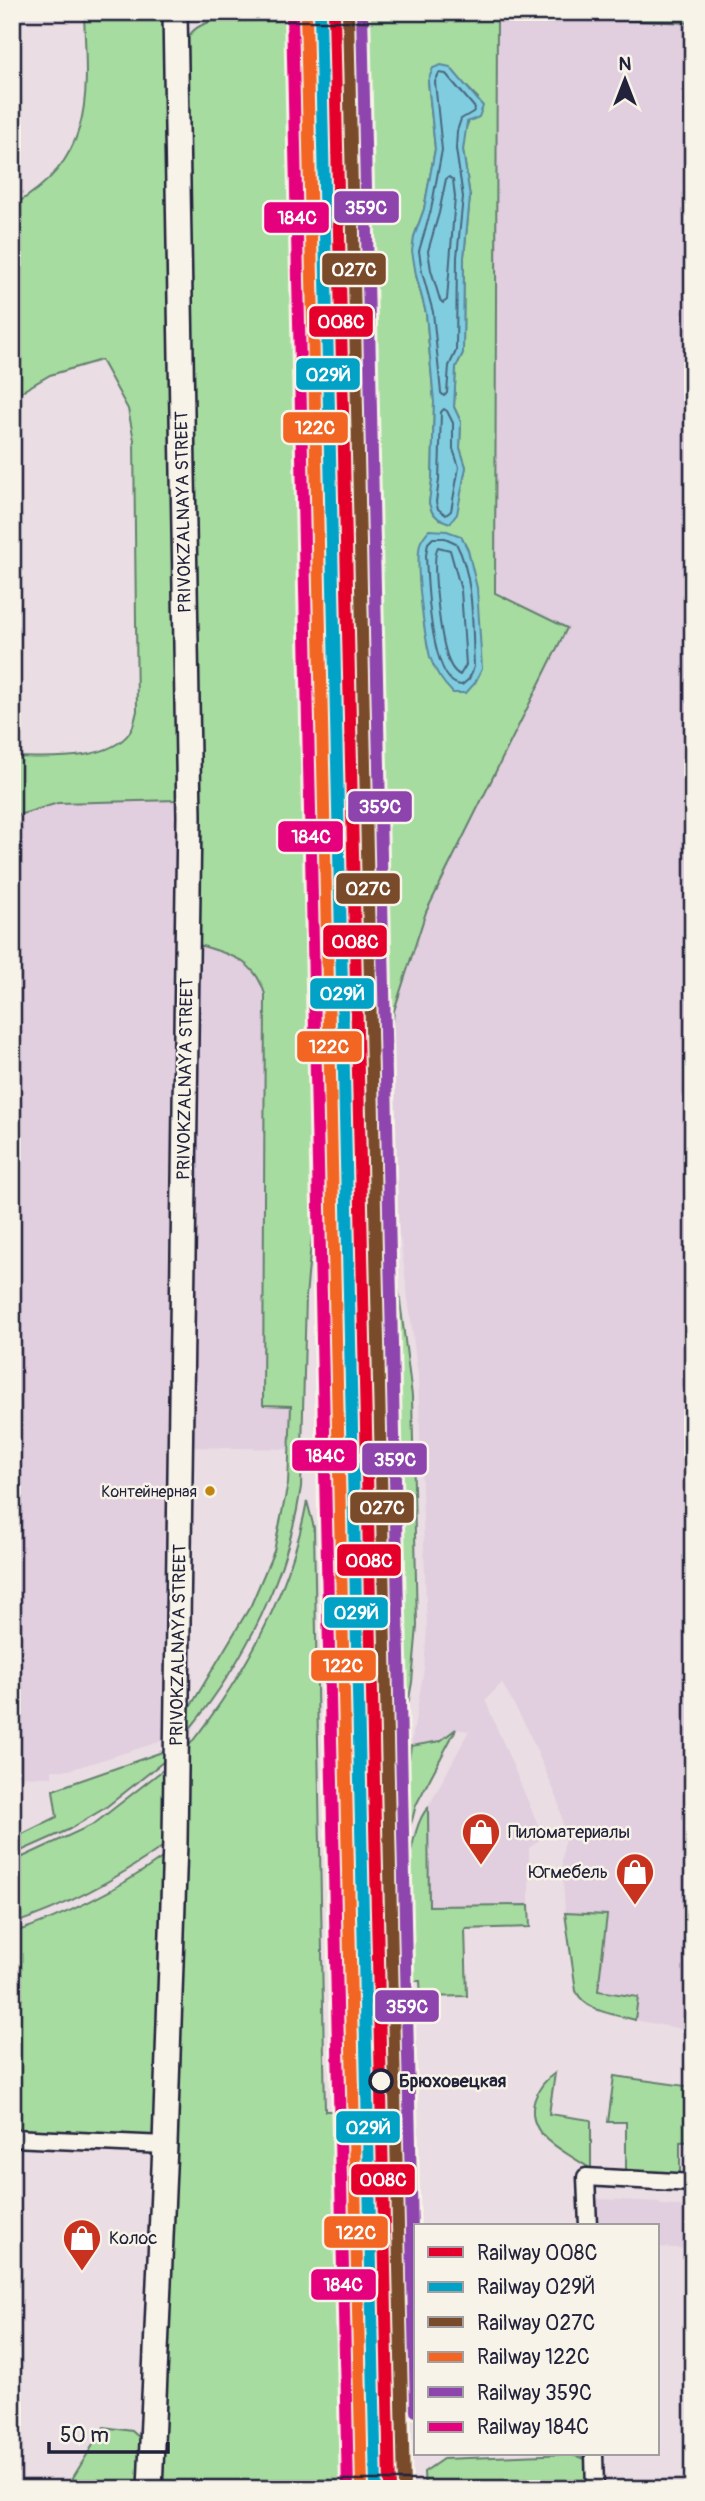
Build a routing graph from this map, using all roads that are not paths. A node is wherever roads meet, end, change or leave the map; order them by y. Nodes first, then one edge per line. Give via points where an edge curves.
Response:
1 (175, 12) edge
2 (12, 2138) edge
3 (165, 2145) junction
4 (693, 2183) edge
5 (588, 2224) edge
6 (594, 2456) edge
7 (150, 2489) edge
8 (595, 2489) edge

1 - 3 main road, PRIVOKZALNAYA STREET via 188,816 176,1767
2 - 3 street
3 - 7 main road, PRIVOKZALNAYA STREET
4 - 5 street via 586,2177
6 - 8 street

